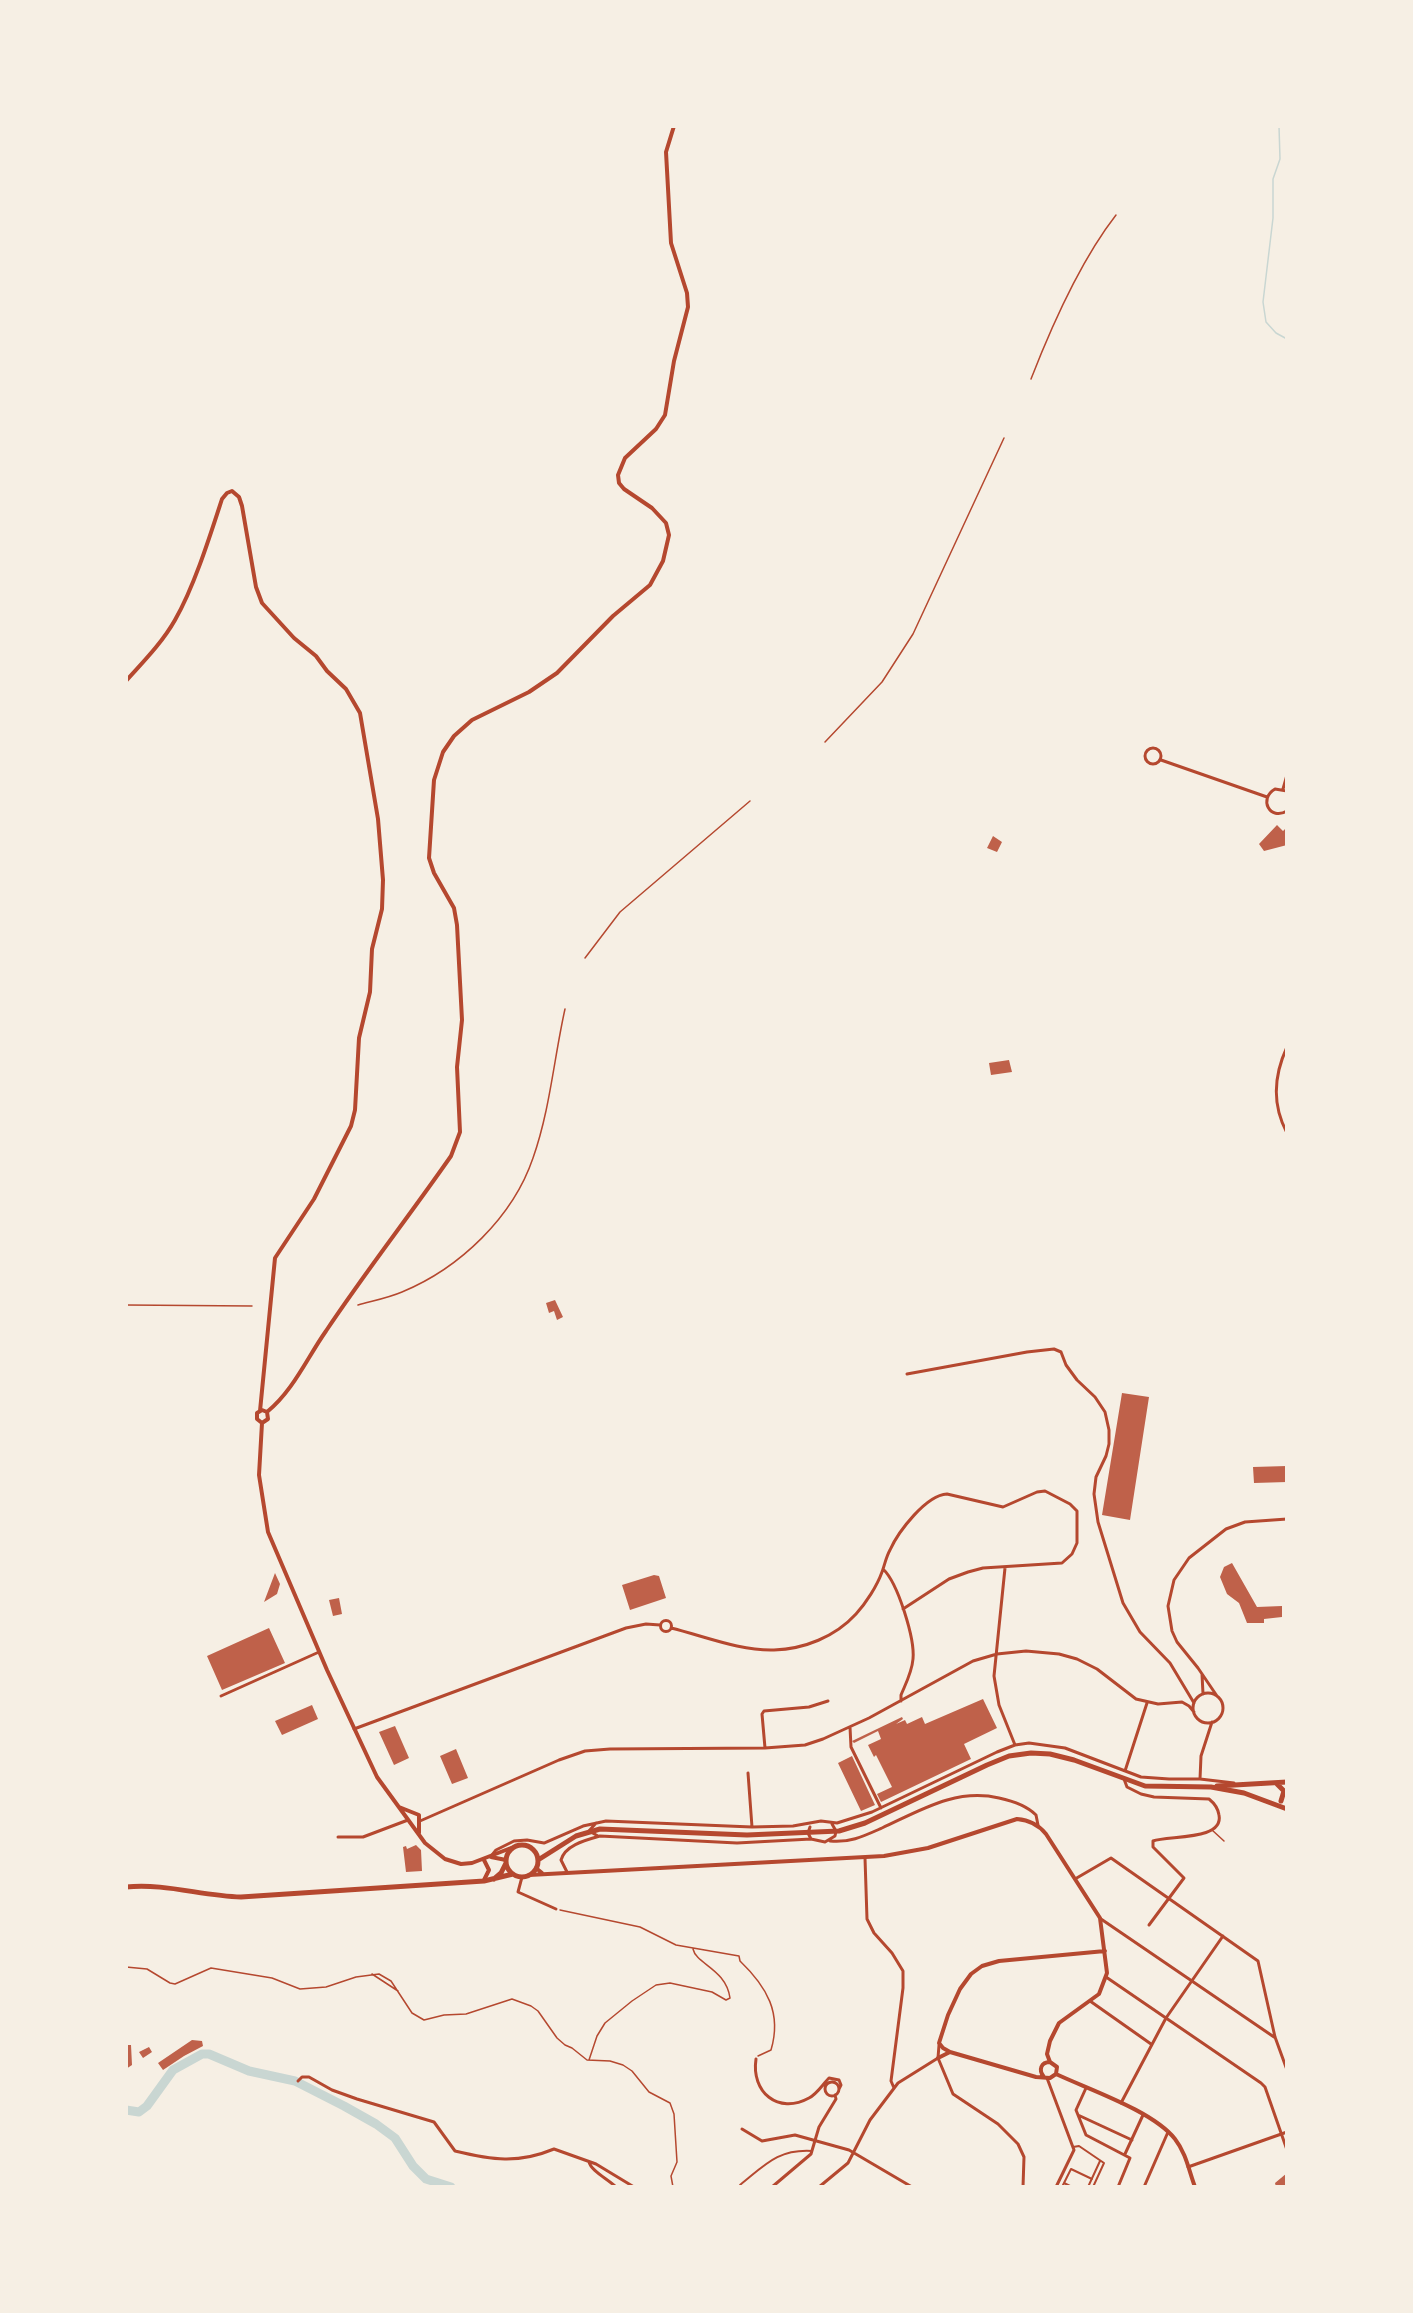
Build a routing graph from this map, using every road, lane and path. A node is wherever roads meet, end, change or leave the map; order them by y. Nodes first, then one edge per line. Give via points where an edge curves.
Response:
1 (674, 126) edge
2 (1116, 216) dead end
3 (1031, 379) dead end
4 (1004, 438) dead end
5 (126, 681) edge
6 (825, 742) dead end
7 (1161, 760) junction
8 (1287, 775) edge
9 (1285, 790) edge
10 (1267, 797) junction
11 (750, 801) dead end
12 (1286, 812) edge
13 (1287, 818) edge
14 (585, 958) dead end
15 (565, 1009) dead end
16 (1287, 1047) edge
17 (1287, 1133) edge
18 (126, 1305) edge
19 (358, 1305) dead end
20 (252, 1306) dead end
21 (907, 1374) dead end
22 (260, 1411) junction
23 (267, 1412) junction
24 (262, 1423) junction
25 (1287, 1519) edge
26 (1005, 1568) junction
27 (883, 1569) junction
28 (1287, 1569) edge
29 (1287, 1601) edge
30 (903, 1609) junction
31 (660, 1625) junction
32 (671, 1628) junction
33 (319, 1652) junction
34 (995, 1654) junction
35 (1202, 1673) junction
36 (1203, 1694) junction
37 (221, 1696) dead end
38 (1217, 1696) junction
39 (828, 1701) dead end
40 (901, 1701) junction
41 (1147, 1703) junction
42 (1194, 1703) junction
43 (1194, 1712) junction
44 (1212, 1722) junction
45 (850, 1727) junction
46 (354, 1729) junction
47 (1015, 1745) junction
48 (765, 1748) junction
49 (1125, 1771) junction
50 (748, 1773) dead end
51 (1124, 1779) junction
52 (1200, 1779) junction
53 (1287, 1782) edge
54 (1257, 1784) junction
55 (1276, 1784) junction
56 (1245, 1785) junction
57 (1211, 1786) junction
58 (1251, 1795) junction
59 (1287, 1797) edge
60 (1281, 1801) junction
61 (1274, 1803) junction
62 (396, 1805) junction
63 (881, 1808) junction
64 (1287, 1809) edge
65 (412, 1813) junction
66 (419, 1815) junction
67 (430, 1815) junction
68 (409, 1821) junction
69 (419, 1822) junction
70 (597, 1822) junction
71 (815, 1823) junction
72 (831, 1824) junction
73 (1038, 1825) junction
74 (752, 1827) junction
75 (846, 1829) junction
76 (1212, 1830) junction
77 (589, 1831) junction
78 (810, 1833) junction
79 (835, 1834) junction
80 (600, 1836) junction
81 (338, 1837) dead end
82 (420, 1837) junction
83 (830, 1841) junction
84 (1224, 1841) dead end
85 (512, 1848) junction
86 (551, 1850) junction
87 (534, 1851) junction
88 (491, 1857) junction
89 (865, 1858) junction
90 (484, 1860) junction
91 (538, 1860) junction
92 (506, 1862) junction
93 (536, 1868) junction
94 (568, 1873) junction
95 (513, 1874) junction
96 (543, 1874) junction
97 (529, 1875) junction
98 (522, 1877) junction
99 (1075, 1879) junction
100 (493, 1880) junction
101 (484, 1881) junction
102 (126, 1887) edge
103 (1169, 1899) junction
104 (556, 1909) joint
105 (1100, 1918) junction
106 (1149, 1925) dead end
107 (1223, 1936) junction
108 (693, 1949) junction
109 (1105, 1952) junction
110 (126, 1967) edge
111 (1106, 1977) junction
112 (1192, 1981) junction
113 (1090, 2001) junction
114 (1166, 2018) junction
115 (1275, 2037) junction
116 (939, 2043) junction
117 (1151, 2044) junction
118 (950, 2052) junction
119 (938, 2058) junction
120 (756, 2059) joint
121 (588, 2060) junction
122 (1050, 2062) junction
123 (1287, 2070) edge
124 (1056, 2074) junction
125 (1045, 2078) junction
126 (298, 2081) dead end
127 (894, 2088) junction
128 (1086, 2088) junction
129 (839, 2089) junction
130 (835, 2095) junction
131 (1120, 2104) junction
132 (1078, 2115) junction
133 (1143, 2115) junction
134 (742, 2129) dead end
135 (1168, 2132) junction
136 (1287, 2132) edge
137 (1281, 2134) junction
138 (815, 2140) junction
139 (1132, 2140) junction
140 (1073, 2147) junction
141 (1287, 2150) edge
142 (812, 2151) junction
143 (854, 2152) junction
144 (1125, 2154) junction
145 (1100, 2161) junction
146 (589, 2162) junction
147 (1188, 2167) junction
148 (1092, 2179) junction
149 (740, 2185) dead end
150 (1063, 2185) edge
151 (616, 2187) edge
152 (634, 2187) edge
153 (673, 2187) edge
154 (772, 2187) edge
155 (819, 2187) edge
156 (912, 2187) edge
157 (1023, 2187) edge
158 (1056, 2187) edge
159 (1072, 2187) edge
160 (1088, 2187) edge
161 (1093, 2187) edge
162 (1118, 2187) edge
163 (1144, 2187) edge
164 (1195, 2187) edge

1 - 23 street via 666,147 671,243 688,307 665,415 625,458 618,475 624,489 666,523 669,535 663,561 650,585 557,673 529,692 472,720 443,752 434,780 429,858 451,901 458,925 462,1020 457,1067 459,1139 451,1156 298,1374
2 - 3 path via 1079,274
4 - 6 path via 914,634 882,682
5 - 22 street via 174,622 222,499 232,491 242,506 262,603 350,693 365,731 378,819 383,896 372,949 370,992 359,1038 357,1102 351,1126 314,1200 275,1258
7 - 7 street via 1157,749 1146,753 1151,764
7 - 10 street
8 - 9 street
9 - 10 street via 1275,789
10 - 12 street via 1270,811
11 - 14 path via 620,912
12 - 13 street
15 - 19 path via 533,1157 501,1217 477,1243 426,1280
16 - 17 street via 1276,1091 1278,1113
18 - 20 path
21 - 42 street via 1027,1352 1060,1352 1077,1380 1105,1412 1109,1444 1094,1494 1098,1522 1123,1603 1140,1632 1170,1663
22 - 23 street
22 - 24 street via 256,1417
23 - 24 street via 268,1419
24 - 33 street via 260,1475 266,1524
25 - 35 street via 1245,1522 1226,1529 1194,1553 1177,1574 1169,1599 1170,1622 1177,1642
26 - 27 street via 1065,1561 1077,1543 1076,1509 1045,1491 1003,1508 940,1495 903,1530 890,1548
26 - 30 street via 983,1568 956,1576
26 - 34 street
27 - 30 street
27 - 32 street via 850,1620 829,1635 802,1646 755,1649
28 - 29 street
30 - 40 street via 913,1655
31 - 32 street via 664,1632
31 - 32 street via 668,1621
31 - 46 street via 626,1628
33 - 37 street
33 - 46 street
34 - 40 street via 973,1661
34 - 41 street via 1026,1651 1077,1659
34 - 47 street via 997,1697
35 - 36 street
35 - 38 street
36 - 38 street
36 - 42 street
38 - 44 street via 1222,1713
39 - 48 street via 764,1711
40 - 45 street
41 - 43 street via 1182,1702
41 - 49 street
42 - 43 street
43 - 44 street via 1200,1721
44 - 52 street
45 - 48 street via 805,1745
45 - 63 street via 851,1747
46 - 62 street via 373,1770
47 - 49 street via 1057,1746
47 - 63 street
48 - 67 street via 593,1750 559,1760
49 - 52 street via 1158,1779
50 - 74 street
51 - 57 main road via 1155,1787
51 - 75 main road via 1062,1756 1022,1753
51 - 76 street via 1127,1787 1147,1796 1209,1799 1220,1816
52 - 56 street
53 - 55 main road
54 - 55 main road
54 - 56 main road
54 - 58 main road via 1249,1790
55 - 60 main road via 1284,1791
56 - 57 main road
57 - 58 main road
58 - 61 main road
59 - 60 main road
60 - 61 main road
61 - 64 main road
62 - 65 street
62 - 68 street
63 - 72 street
65 - 66 street
65 - 68 street
66 - 67 street
66 - 69 street
67 - 69 street
68 - 69 street via 415,1825
68 - 81 street via 363,1837
68 - 82 street
69 - 82 street
70 - 74 street
70 - 77 street
70 - 88 street via 544,1843 514,1841
71 - 72 street
71 - 74 street
71 - 78 street
72 - 75 street
72 - 79 street
73 - 83 street via 1036,1815 1019,1803 966,1794 858,1839
73 - 89 street via 1017,1819 928,1848
73 - 99 street
75 - 79 main road
76 - 84 lane
76 - 103 street via 1153,1841 1153,1847 1184,1877
77 - 78 main road via 614,1828 733,1835
77 - 80 street
77 - 86 main road
78 - 79 main road
78 - 80 street via 748,1843
78 - 83 street via 819,1842
79 - 83 street
80 - 94 street via 561,1856
82 - 90 street via 436,1854 450,1861 466,1864
85 - 87 main road via 526,1845
85 - 88 street
85 - 92 main road
86 - 87 main road
86 - 91 main road
87 - 91 main road
88 - 90 street
88 - 92 street
89 - 94 street
89 - 127 street via 867,1919 903,1971 891,2081
90 - 101 street via 489,1870
91 - 93 main road
92 - 95 main road
92 - 100 main road
93 - 96 street
93 - 97 main road
94 - 96 street
95 - 98 main road
95 - 100 main road
96 - 97 street
97 - 98 main road
98 - 104 street via 518,1892
99 - 103 street via 1111,1858
99 - 105 street
100 - 101 main road
101 - 102 main road via 241,1897 165,1886
103 - 106 street
103 - 107 street
104 - 108 path via 640,1927 668,1942
105 - 109 street
105 - 112 street
107 - 112 street
107 - 115 street via 1258,1961
108 - 120 path via 739,1956 761,1983 776,2028 771,2050
108 - 121 path via 694,1955 717,1972 730,1998 670,1983 656,1985 606,2023
109 - 111 street
109 - 116 street via 999,1961 982,1966 960,1989
110 - 121 path via 147,1969 175,1984 216,1968 272,1978 300,1989 326,1987 371,1974 386,1977 414,2015 428,2020 517,2000 538,2011 561,2042
111 - 113 street via 1101,1991
111 - 114 street
112 - 114 street
112 - 115 street
113 - 117 street
113 - 122 street via 1056,2027 1047,2054
114 - 117 street
114 - 137 street via 1261,2083
115 - 123 street
116 - 118 street
116 - 119 street
117 - 131 street
118 - 119 street
118 - 125 street
119 - 127 street
119 - 157 street via 953,2094 998,2124 1018,2144 1025,2164
120 - 129 street via 756,2080 770,2099 778,2102 810,2098 829,2078 839,2080
121 - 153 path via 623,2065 649,2092 670,2103 677,2162
122 - 124 street via 1057,2067
122 - 125 street via 1041,2067
124 - 125 street
124 - 128 street
125 - 140 street
126 - 146 street via 309,2077 357,2100 434,2122 455,2151 508,2160 526,2159 554,2149
127 - 143 street via 870,2120
128 - 131 street
128 - 132 street via 1077,2106
129 - 130 street
129 - 130 street via 835,2082 827,2084 827,2093
130 - 138 street
131 - 133 street
132 - 139 street
132 - 144 street via 1088,2138
133 - 135 street
133 - 139 street
134 - 138 street via 762,2142 795,2134
135 - 147 street
135 - 163 street
136 - 137 street
137 - 141 street
137 - 147 street
138 - 142 street
138 - 143 street
139 - 144 street
140 - 145 street via 1079,2146
140 - 158 street
142 - 149 street via 795,2150 776,2156
142 - 154 street
143 - 155 street via 848,2163
143 - 156 street
144 - 162 street via 1130,2160
145 - 148 street
145 - 161 street via 1104,2163
146 - 151 street
146 - 152 street
147 - 164 street
148 - 150 street via 1071,2169
148 - 160 street
150 - 159 street

